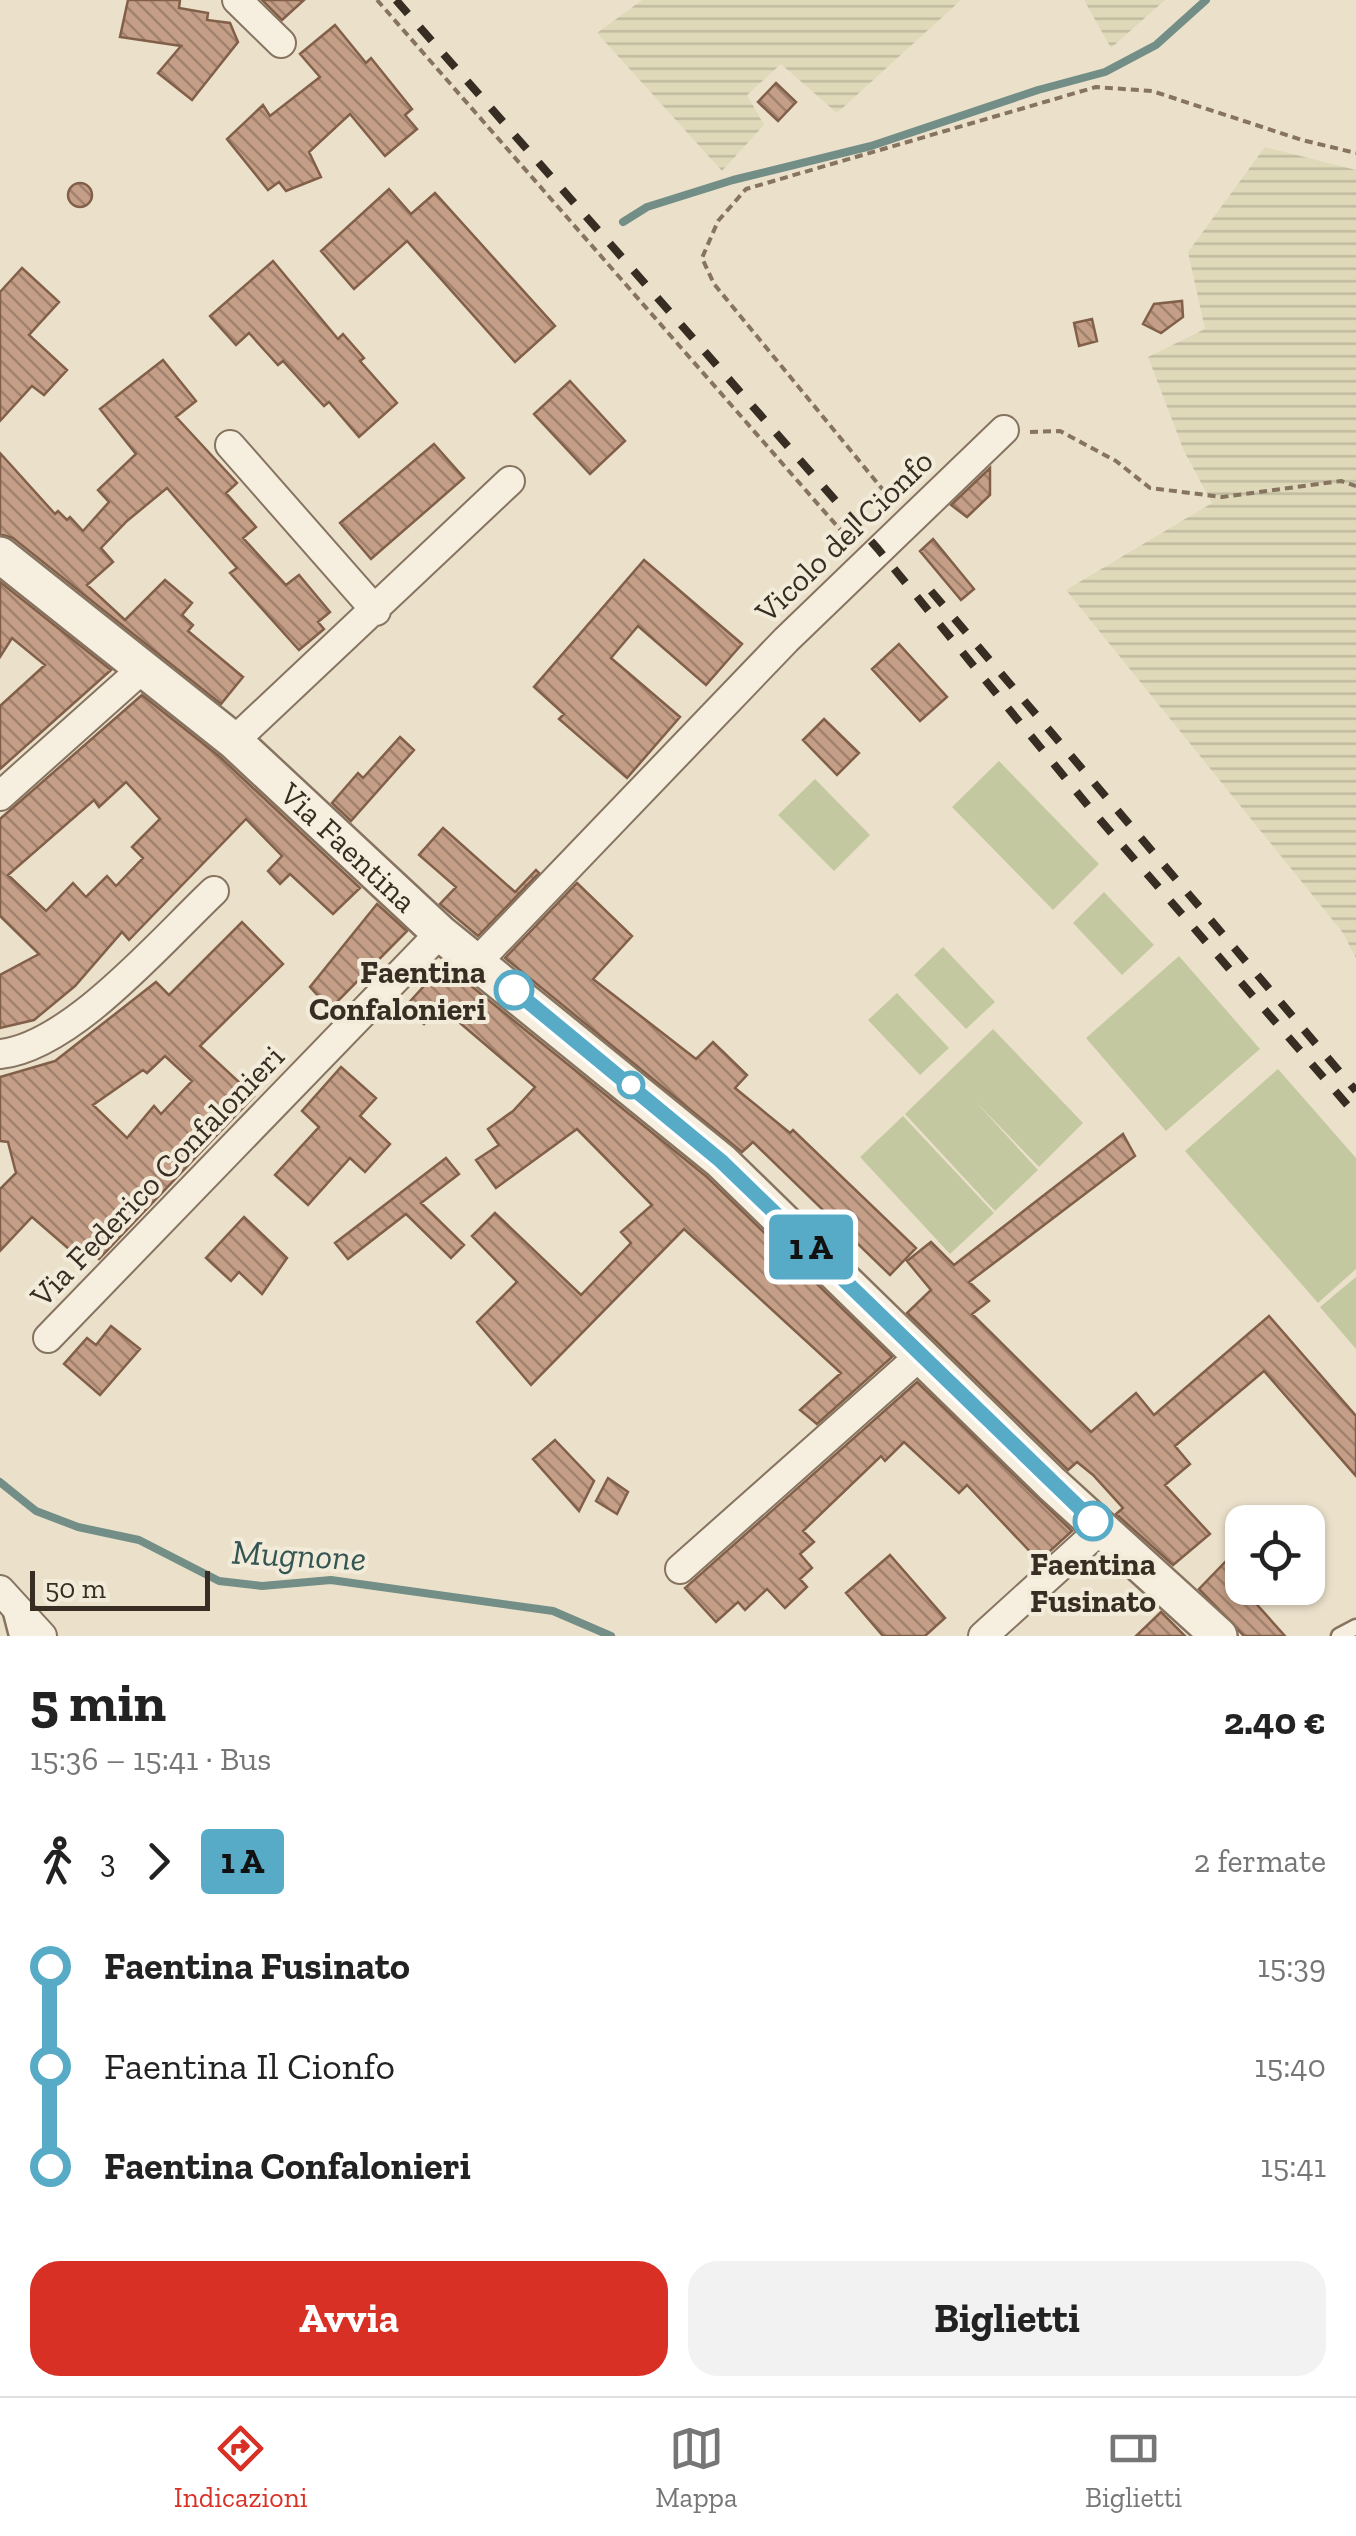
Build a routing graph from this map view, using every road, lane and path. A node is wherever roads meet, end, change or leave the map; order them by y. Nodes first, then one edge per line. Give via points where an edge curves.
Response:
1 (237, 0) edge
2 (377, 0) edge
3 (281, 43) dead end
4 (1356, 153) edge
5 (1004, 430) joint
6 (230, 445) dead end
7 (510, 480) dead end
8 (1356, 486) edge
9 (909, 521) junction
10 (0, 555) edge
11 (866, 560) junction
12 (376, 611) junction
13 (141, 670) junction
14 (234, 741) junction
15 (0, 796) edge
16 (214, 891) dead end
17 (440, 934) junction
18 (477, 962) junction
19 (0, 1054) edge
20 (48, 1338) dead end
21 (922, 1354) junction
22 (1101, 1529) junction
23 (680, 1569) dead end
24 (4, 1594) edge
25 (1356, 1627) edge
26 (17, 1636) edge
27 (42, 1636) edge
28 (983, 1636) edge
29 (1218, 1636) edge
30 (1339, 1636) edge

1 - 3 street
2 - 11 path
4 - 9 path via 1152,91 1096,87 746,189 706,243 702,258 714,284
5 - 8 path via 1060,431 1150,488 1222,497 1340,481
5 - 9 street, Vicolo del Cionfo
6 - 12 street
7 - 12 street
9 - 11 street, Vicolo del Cionfo
10 - 13 street, Via Faentina
11 - 18 street, Vicolo del Cionfo
12 - 14 street
13 - 14 street, Via Faentina
13 - 15 street
14 - 17 street, Via Faentina
16 - 19 street via 63,1030 28,1049
17 - 18 street, Via Faentina
17 - 20 street, Via Federico Confalonieri
18 - 21 street, Via Faentina via 721,1161
21 - 22 street, Via Faentina
21 - 23 street
22 - 28 street
22 - 29 street, Via Faentina
24 - 26 lane
24 - 27 street
25 - 30 lane

